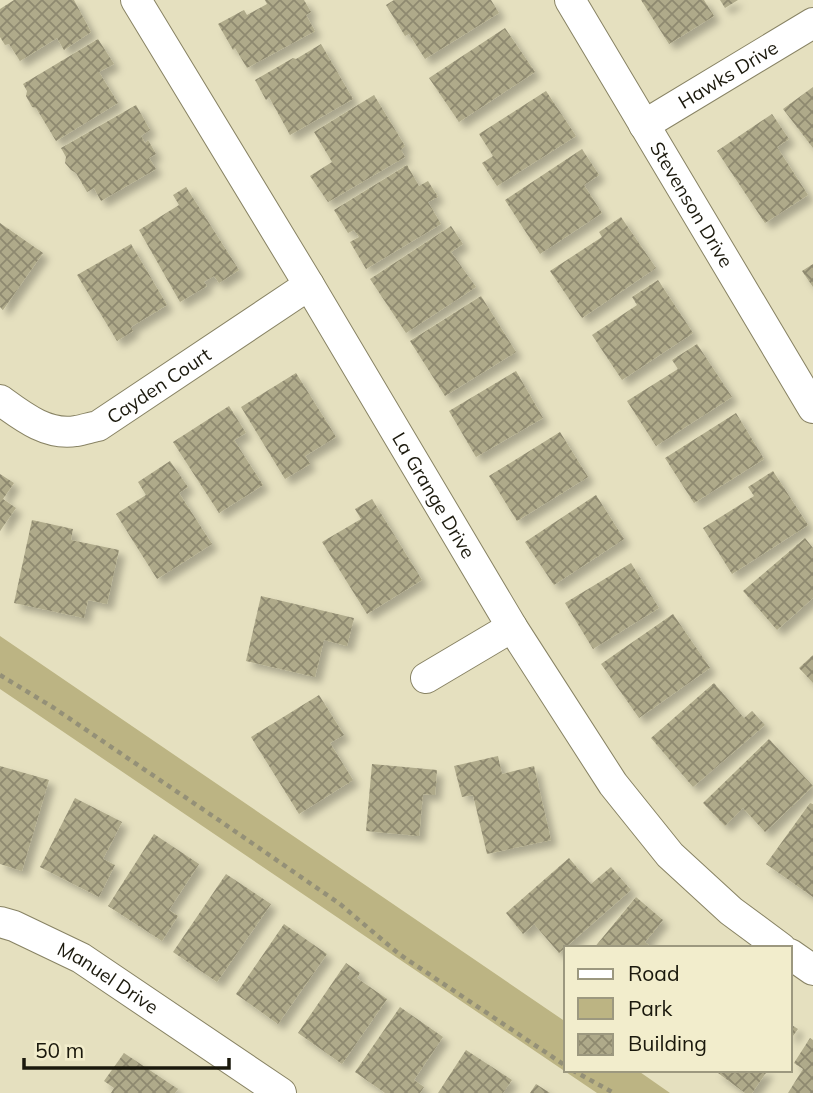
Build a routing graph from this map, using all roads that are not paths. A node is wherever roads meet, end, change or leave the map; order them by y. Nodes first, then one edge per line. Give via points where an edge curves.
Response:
1 (136, 0) edge
2 (570, 0) edge
3 (813, 23) edge
4 (644, 125) junction
5 (309, 285) junction
6 (0, 400) edge
7 (813, 408) edge
8 (512, 627) junction
9 (426, 678) dead end
10 (0, 922) edge
11 (778, 946) edge
12 (792, 955) edge
13 (813, 970) edge
14 (281, 1093) edge

1 - 5 street, La Grange Drive
2 - 4 street, Stevenson Drive
3 - 4 street, Hawks Drive
4 - 7 street, Stevenson Drive
5 - 6 street, Cayden Court via 98,426 74,432 50,429
5 - 8 street, La Grange Drive
8 - 9 street
8 - 11 street, La Grange Drive via 613,785 670,855 731,911
10 - 14 street, Manuel Drive via 81,958
12 - 13 street

